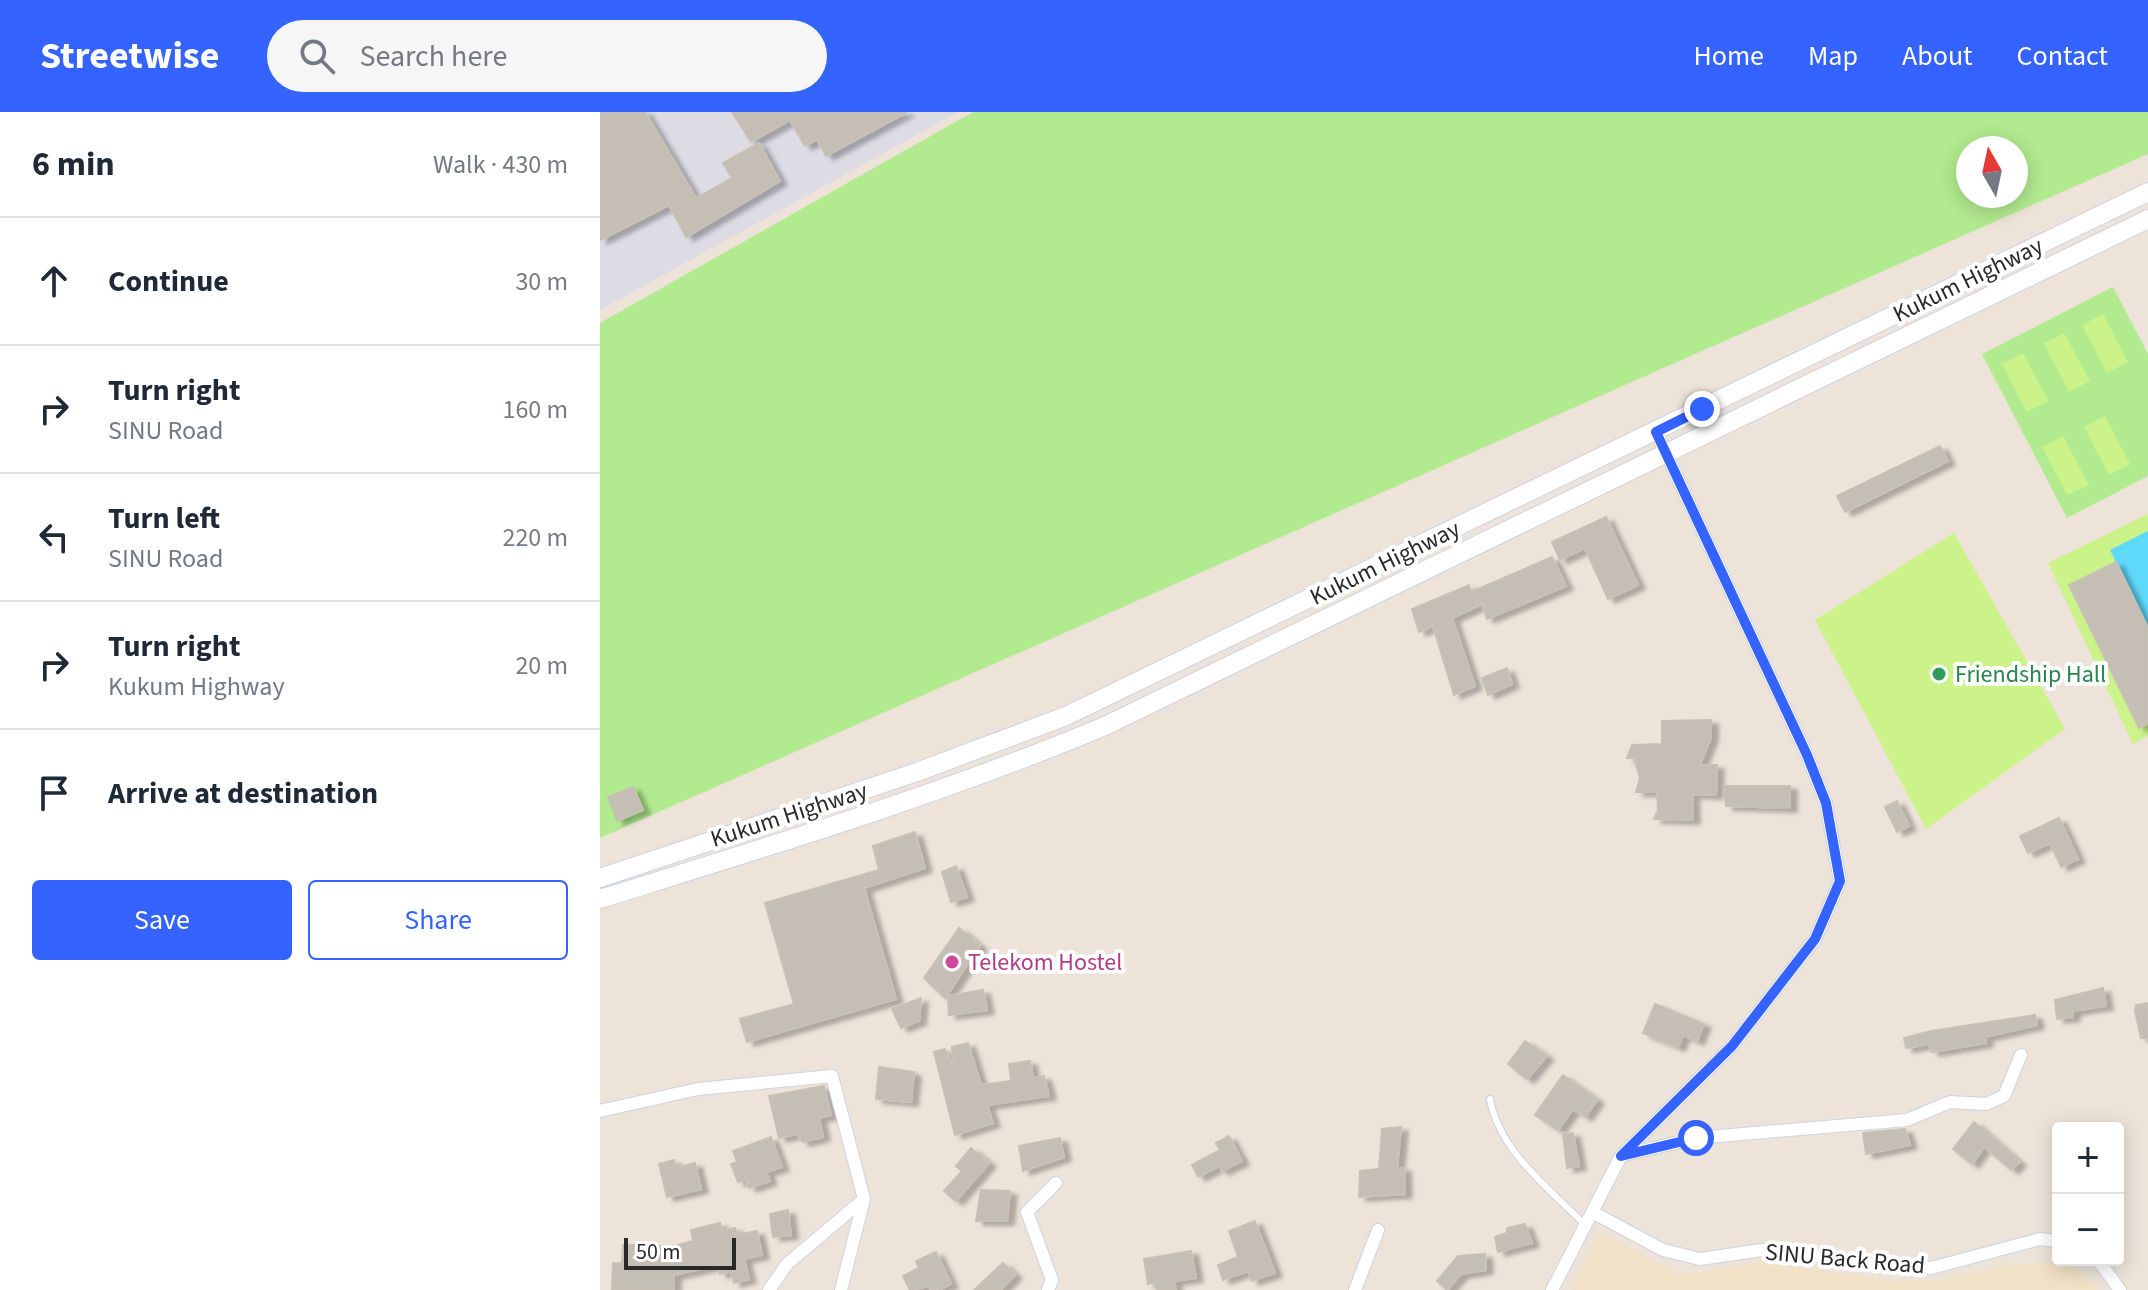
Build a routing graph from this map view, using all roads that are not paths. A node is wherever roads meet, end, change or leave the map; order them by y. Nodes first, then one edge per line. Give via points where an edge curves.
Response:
1 (2148, 192) edge
2 (2148, 219) edge
3 (1656, 432) junction
4 (1668, 454) junction
5 (600, 878) edge
6 (600, 899) edge
7 (2021, 1055) dead end
8 (1490, 1099) dead end
9 (600, 1111) edge
10 (1621, 1156) junction
11 (1056, 1183) dead end
12 (864, 1199) junction
13 (1592, 1212) junction
14 (1585, 1225) junction
15 (1378, 1230) dead end
16 (2052, 1240) edge
17 (2102, 1266) edge
18 (769, 1290) edge
19 (841, 1290) edge
20 (1048, 1290) edge
21 (1355, 1290) edge
22 (1552, 1290) edge
23 (2120, 1290) edge

1 - 3 main road, Kukum Highway
2 - 4 main road, Kukum Highway
3 - 4 street
3 - 5 main road, Kukum Highway via 1066,716
4 - 6 main road, Kukum Highway via 1079,737 864,815
4 - 10 street via 1807,755 1826,803 1840,881 1815,939 1732,1046
7 - 10 street via 2004,1096 1986,1104 1950,1102 1907,1120 1696,1138
8 - 14 lane via 1494,1122 1511,1148
9 - 12 street via 698,1089 832,1076
10 - 13 street
11 - 20 street via 1027,1212 1052,1280
12 - 18 street via 787,1264
12 - 19 street
13 - 14 street
13 - 16 street, SINU Back Road via 1663,1250 1700,1259 1762,1250 1931,1268
14 - 22 street
15 - 21 street
17 - 23 street

